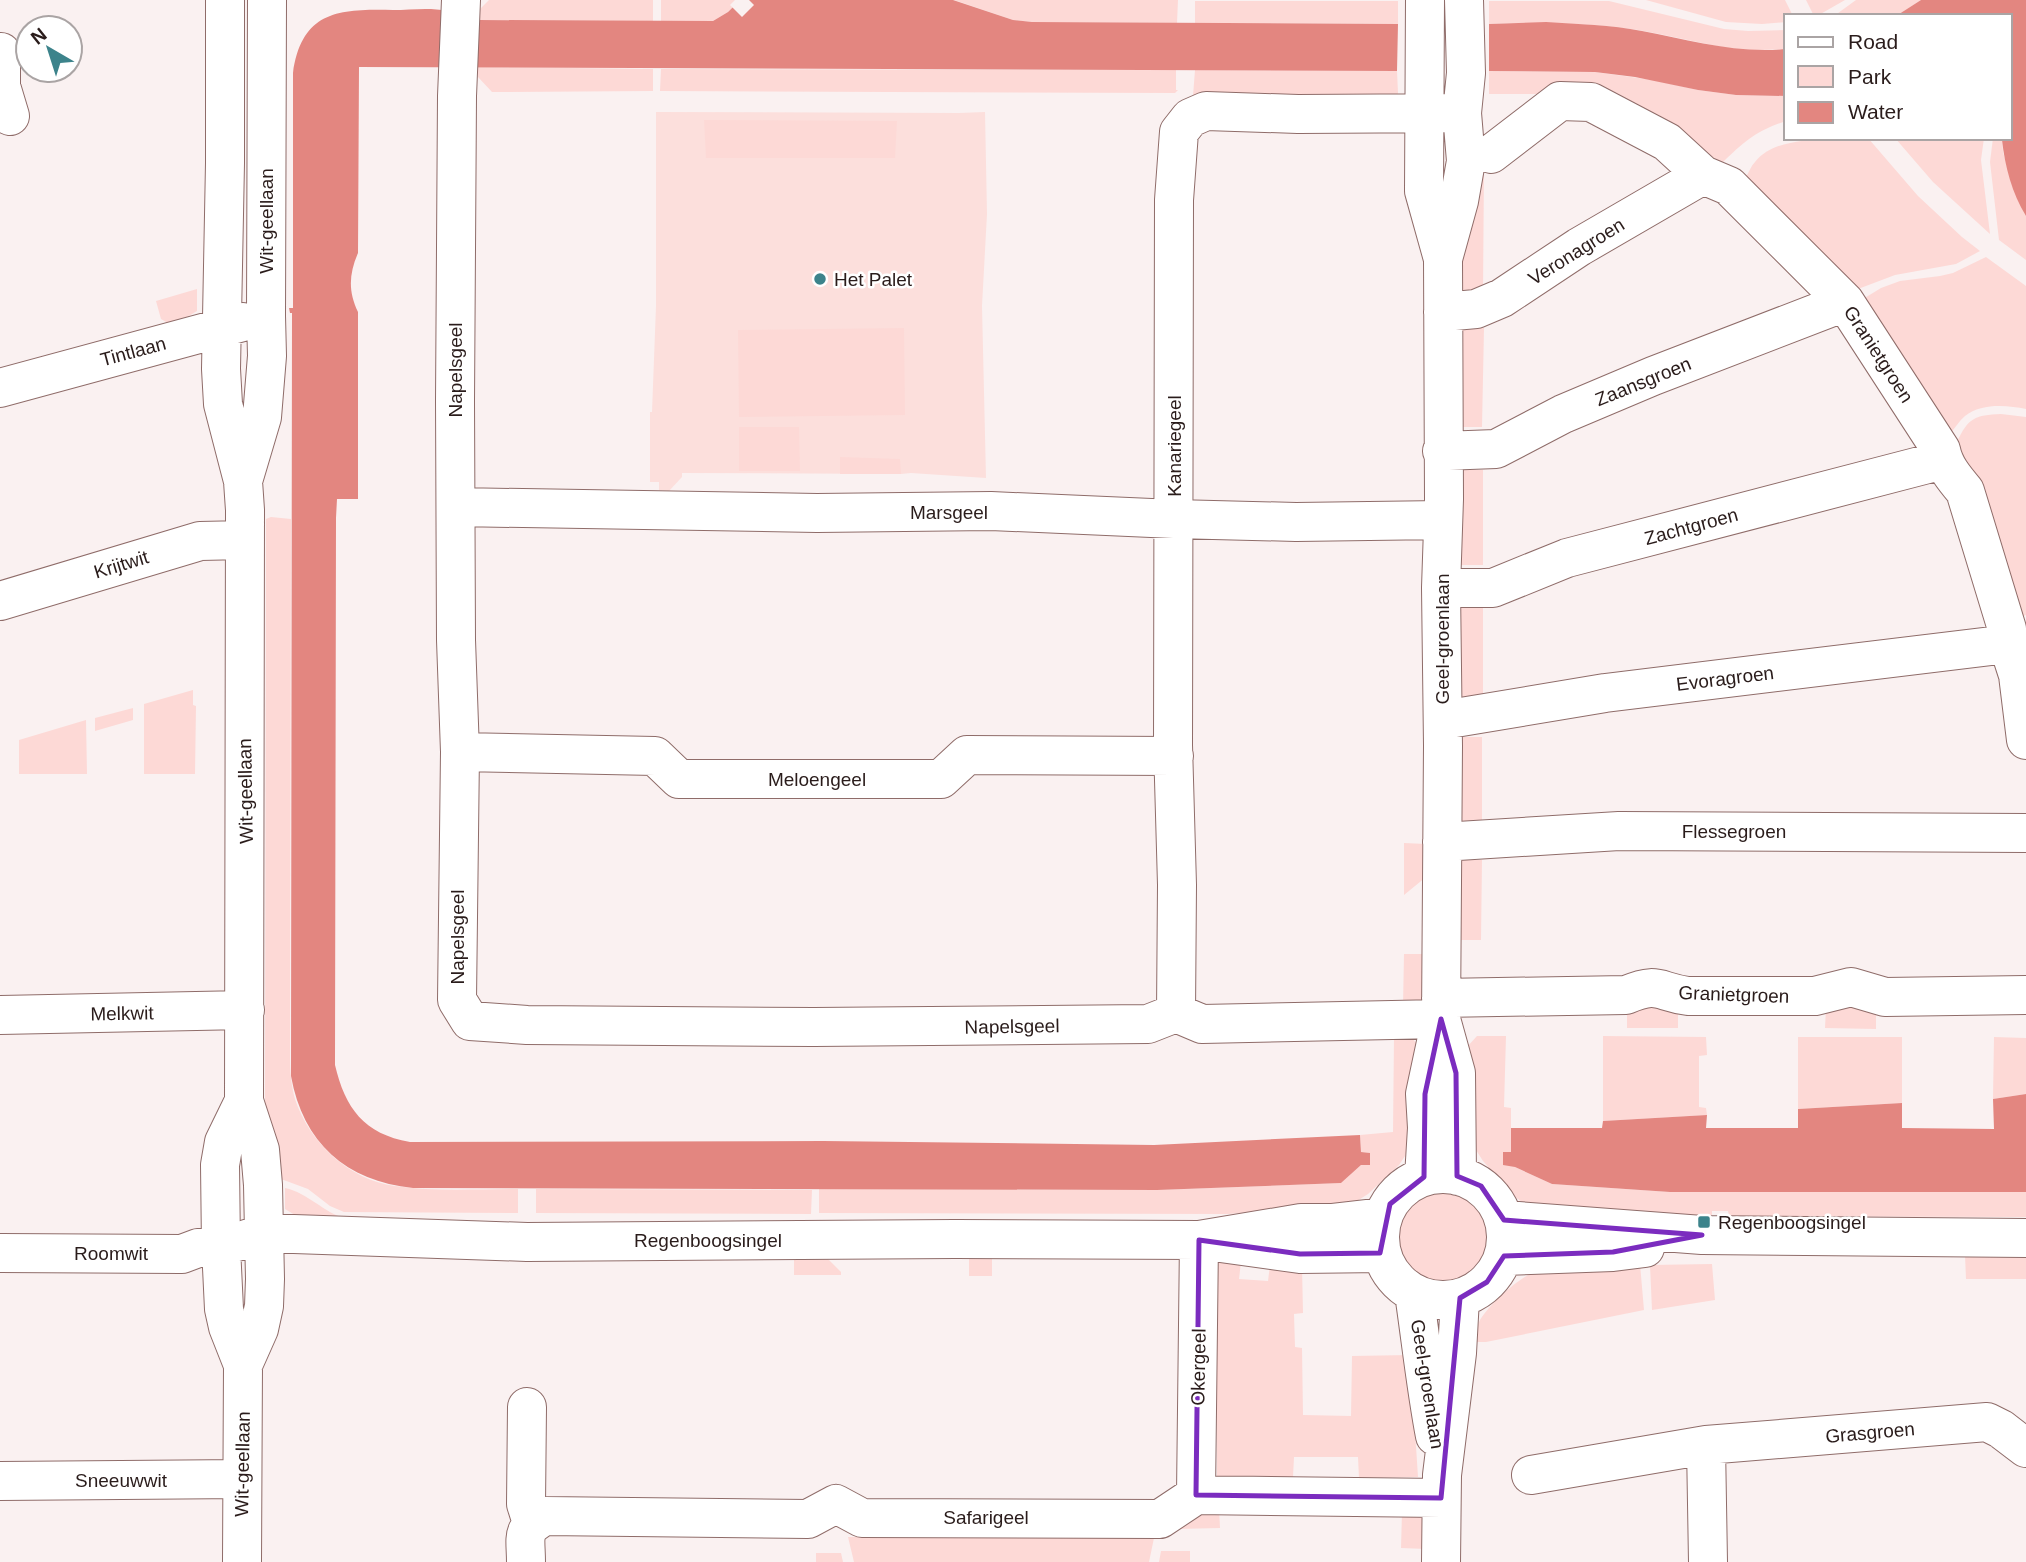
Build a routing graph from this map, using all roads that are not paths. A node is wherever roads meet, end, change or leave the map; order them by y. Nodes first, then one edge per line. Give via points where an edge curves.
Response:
1 (225, 0) edge
2 (267, 0) edge
3 (1425, 0) edge
4 (1464, 0) edge
5 (461, 4) edge
6 (1, 52) edge
7 (4, 96) edge
8 (1423, 112) junction
9 (1462, 113) junction
10 (1490, 154) dead end
11 (1703, 175) junction
12 (1443, 259) junction
13 (1845, 302) junction
14 (1443, 312) junction
15 (266, 316) junction
16 (221, 327) junction
17 (0, 388) edge
18 (1442, 451) junction
19 (1943, 460) junction
20 (243, 481) junction
21 (456, 507) junction
22 (1174, 519) junction
23 (1442, 520) junction
24 (245, 540) junction
25 (1441, 588) junction
26 (0, 601) edge
27 (2008, 643) junction
28 (1443, 720) junction
29 (2026, 740) edge
30 (460, 752) junction
31 (1174, 756) junction
32 (2026, 833) edge
33 (1442, 842) junction
34 (2026, 995) edge
35 (1441, 1009) junction
36 (245, 1010) junction
37 (1176, 1013) junction
38 (0, 1015) edge
39 (244, 1101) junction
40 (1440, 1176) junction
41 (265, 1233) junction
42 (1383, 1235) junction
43 (1504, 1238) junction
44 (2026, 1238) edge
45 (1199, 1240) junction
46 (221, 1247) junction
47 (0, 1252) edge
48 (1414, 1293) junction
49 (1460, 1298) junction
50 (243, 1365) junction
51 (527, 1407) dead end
52 (1706, 1445) junction
53 (2026, 1448) edge
54 (1531, 1475) dead end
55 (242, 1479) junction
56 (0, 1481) edge
57 (1441, 1486) junction
58 (1196, 1495) junction
59 (532, 1523) junction
60 (242, 1562) edge
61 (526, 1562) edge
62 (1441, 1562) edge
63 (1708, 1562) edge

1 - 16 street, Wit-geellaan
2 - 15 street, Wit-geellaan
3 - 8 street, Geel-groenlaan
4 - 9 street, Geel-groenlaan
5 - 21 street, Napelsgeel
6 - 7 street
8 - 9 street
8 - 12 street, Geel-groenlaan via 1424,191
8 - 22 street, Kanariegeel via 1206,111 1190,118 1180,132 1174,200
9 - 12 street, Geel-groenlaan via 1466,161
10 - 11 street, Granietgroen via 1560,101 1591,102 1667,142
11 - 13 street, Granietgroen via 1729,186
11 - 14 street, Veronagroen via 1502,298 1476,309
12 - 14 street, Geel-groenlaan
13 - 18 street, Zaansgroen via 1575,408 1496,449
13 - 19 street, Granietgroen via 1941,450
14 - 18 street, Geel-groenlaan
15 - 16 street, Tintlaan
15 - 20 street, Wit-geellaan via 268,356 262,417
16 - 17 street, Tintlaan
16 - 20 street, Wit-geellaan via 223,404
18 - 23 street, Geel-groenlaan
19 - 25 street, Zachtgroen via 1567,558 1493,588
19 - 27 street, Granietgroen via 1965,491
20 - 24 street, Wit-geellaan
21 - 22 street, Marsgeel via 991,511
21 - 30 street, Napelsgeel
22 - 23 street, Marsgeel
22 - 31 street, Kanariegeel
23 - 25 street, Geel-groenlaan
24 - 26 street, Krijtwit via 200,541
24 - 36 street, Wit-geellaan
25 - 28 street, Geel-groenlaan
27 - 28 street, Evoragroen via 1605,693
27 - 29 street, Granietgroen via 2018,675
28 - 33 street, Geel-groenlaan
30 - 31 street, Meloengeel via 655,756 679,779 941,779 967,755
30 - 37 street, Napelsgeel via 457,1000 470,1021 814,1027 1121,1025 1148,1024
31 - 37 street, Kanariegeel
32 - 33 street, Flessegroen via 1619,831
33 - 35 street, Geel-groenlaan
34 - 35 street, Granietgroen via 1885,997 1851,987 1815,996 1688,996 1651,986 1626,995
35 - 37 street via 1202,1024
35 - 40 street, Geel-groenlaan via 1456,1073
36 - 38 street, Melkwit
36 - 39 street, Wit-geellaan
39 - 41 street, Wit-geellaan via 260,1150
39 - 46 street, Wit-geellaan via 224,1142 220,1165
40 - 42 street via 1410,1183 1399,1192 1390,1204
40 - 43 street via 1481,1186 1491,1196
41 - 45 street, Regenboogsingel via 527,1242
41 - 46 street, Regenboogsingel
41 - 50 street, Wit-geellaan via 264,1306
42 - 45 street, Regenboogsingel via 1331,1223 1301,1223
42 - 48 street via 1389,1269
43 - 44 street
43 - 49 street via 1497,1270 1474,1292
45 - 58 street, Okergeel
46 - 47 street, Roomwit via 182,1254
46 - 50 street, Wit-geellaan via 224,1309
48 - 49 street via 1436,1300
48 - 57 street, Geel-groenlaan
49 - 57 street, Geel-groenlaan
50 - 55 street, Wit-geellaan
51 - 59 street via 526,1504
52 - 53 street, Grasgroen via 1987,1422
52 - 54 street, Grasgroen
52 - 63 street
55 - 56 street, Sneeuwwit
55 - 60 street, Wit-geellaan
57 - 58 street
57 - 62 street, Geel-groenlaan
58 - 59 street, Safarigeel via 1160,1519 862,1518 836,1504 808,1518 545,1516
59 - 61 street via 526,1531

